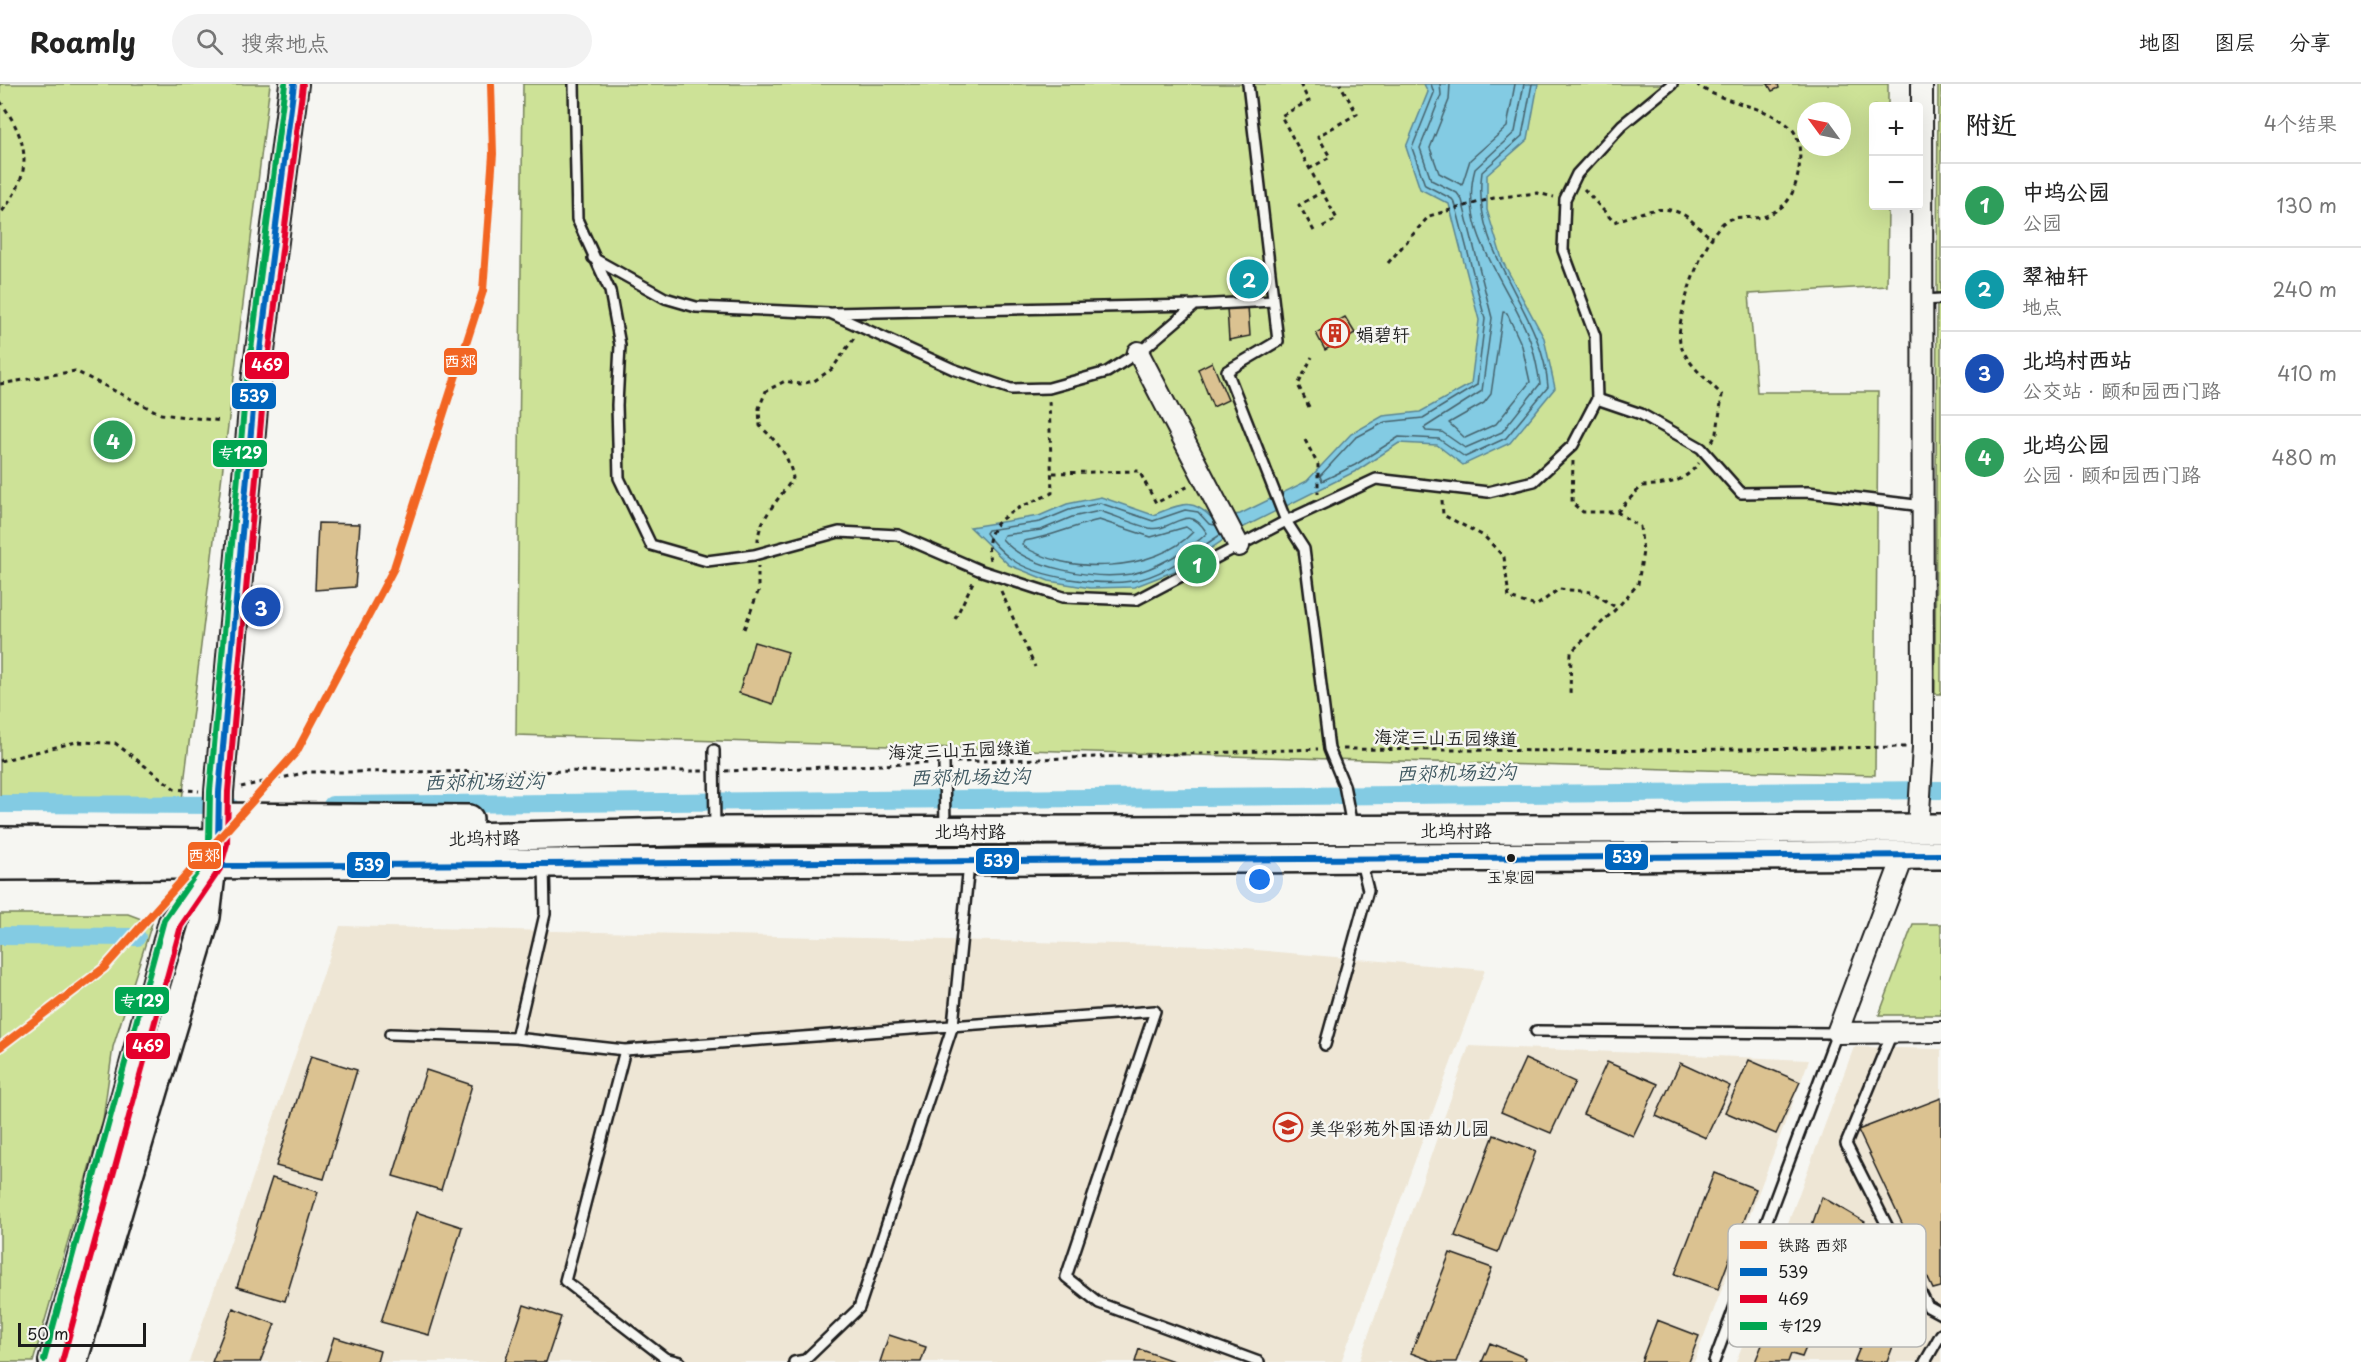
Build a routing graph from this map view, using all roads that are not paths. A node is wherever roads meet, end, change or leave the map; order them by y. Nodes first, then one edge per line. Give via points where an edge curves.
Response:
1 (294, 84) edge
2 (574, 84) edge
3 (1248, 84) edge
4 (1672, 84) edge
5 (1922, 84) edge
6 (593, 258) junction
7 (1932, 300) edge
8 (1273, 301) junction
9 (1195, 305) junction
10 (830, 313) junction
11 (1138, 352) junction
12 (1597, 399) junction
13 (1923, 506) junction
14 (1286, 521) junction
15 (1239, 546) junction
16 (714, 750) dead end
17 (944, 763) road end
18 (945, 819) junction
19 (715, 822) junction
20 (1930, 828) edge
21 (217, 830) junction
22 (514, 836) junction
23 (0, 841) edge
24 (1356, 844) junction
25 (1904, 855) junction
26 (1941, 855) edge
27 (969, 861) junction
28 (544, 864) junction
29 (0, 866) edge
30 (953, 1025) junction
31 (1536, 1031) dead end
32 (1941, 1032) edge
33 (1837, 1033) junction
34 (1892, 1033) junction
35 (390, 1034) dead end
36 (516, 1038) junction
37 (1325, 1046) dead end
38 (625, 1050) junction
39 (1766, 1224) edge
40 (1886, 1224) edge
41 (1926, 1302) edge
42 (1941, 1314) edge
43 (1728, 1325) edge
44 (1941, 1334) edge
45 (54, 1362) edge
46 (73, 1362) edge
47 (680, 1362) edge
48 (794, 1362) edge
49 (1259, 1362) edge
50 (1714, 1362) edge
51 (1925, 1362) edge

1 - 21 main road via 255,398
2 - 6 lane via 577,219
3 - 8 lane
4 - 12 lane via 1622,125 1574,180 1565,199 1563,250 1594,336
5 - 7 street
6 - 10 lane via 665,298 696,307
6 - 15 lane via 610,291 620,345 619,478 651,545 707,561 758,554 839,532 898,535 994,576 1063,597 1136,600
7 - 13 street
8 - 9 lane
8 - 14 lane via 1278,341 1227,371
9 - 10 lane
9 - 11 lane
10 - 11 lane via 952,369 1011,389 1049,388 1107,372
11 - 15 street
12 - 13 lane via 1641,414 1701,448 1741,493 1808,492
12 - 14 lane via 1573,445 1534,481 1488,492 1376,479
13 - 20 street via 1920,798
14 - 15 lane
14 - 24 lane via 1304,549 1329,749 1344,785
16 - 19 lane
17 - 18 lane
18 - 19 main road, 北坞村路
18 - 24 main road, 北坞村路
19 - 22 main road, 北坞村路
20 - 24 main road, 北坞村路
21 - 22 main road, 北坞村路
21 - 22 main road, 北坞村路 via 482,819
21 - 23 main road, 北坞村路
21 - 28 main road, 北坞村路
21 - 29 main road, 北坞村路
21 - 45 main road via 173,922
21 - 46 main road via 206,917
24 - 25 main road, 北坞村路
24 - 27 main road, 北坞村路
24 - 37 lane via 1368,890
25 - 26 main road, 北坞村路
25 - 33 street
27 - 28 main road, 北坞村路
27 - 30 lane
28 - 36 lane via 545,914
30 - 38 lane
30 - 48 lane via 859,1308 805,1360
30 - 49 lane via 1155,1011 1066,1277 1099,1303
31 - 33 lane
32 - 34 street
33 - 34 street
33 - 39 lane
34 - 40 lane via 1846,1144
35 - 36 lane
36 - 38 lane
38 - 47 lane via 565,1281 665,1358
41 - 42 lane
43 - 50 lane
44 - 51 lane

